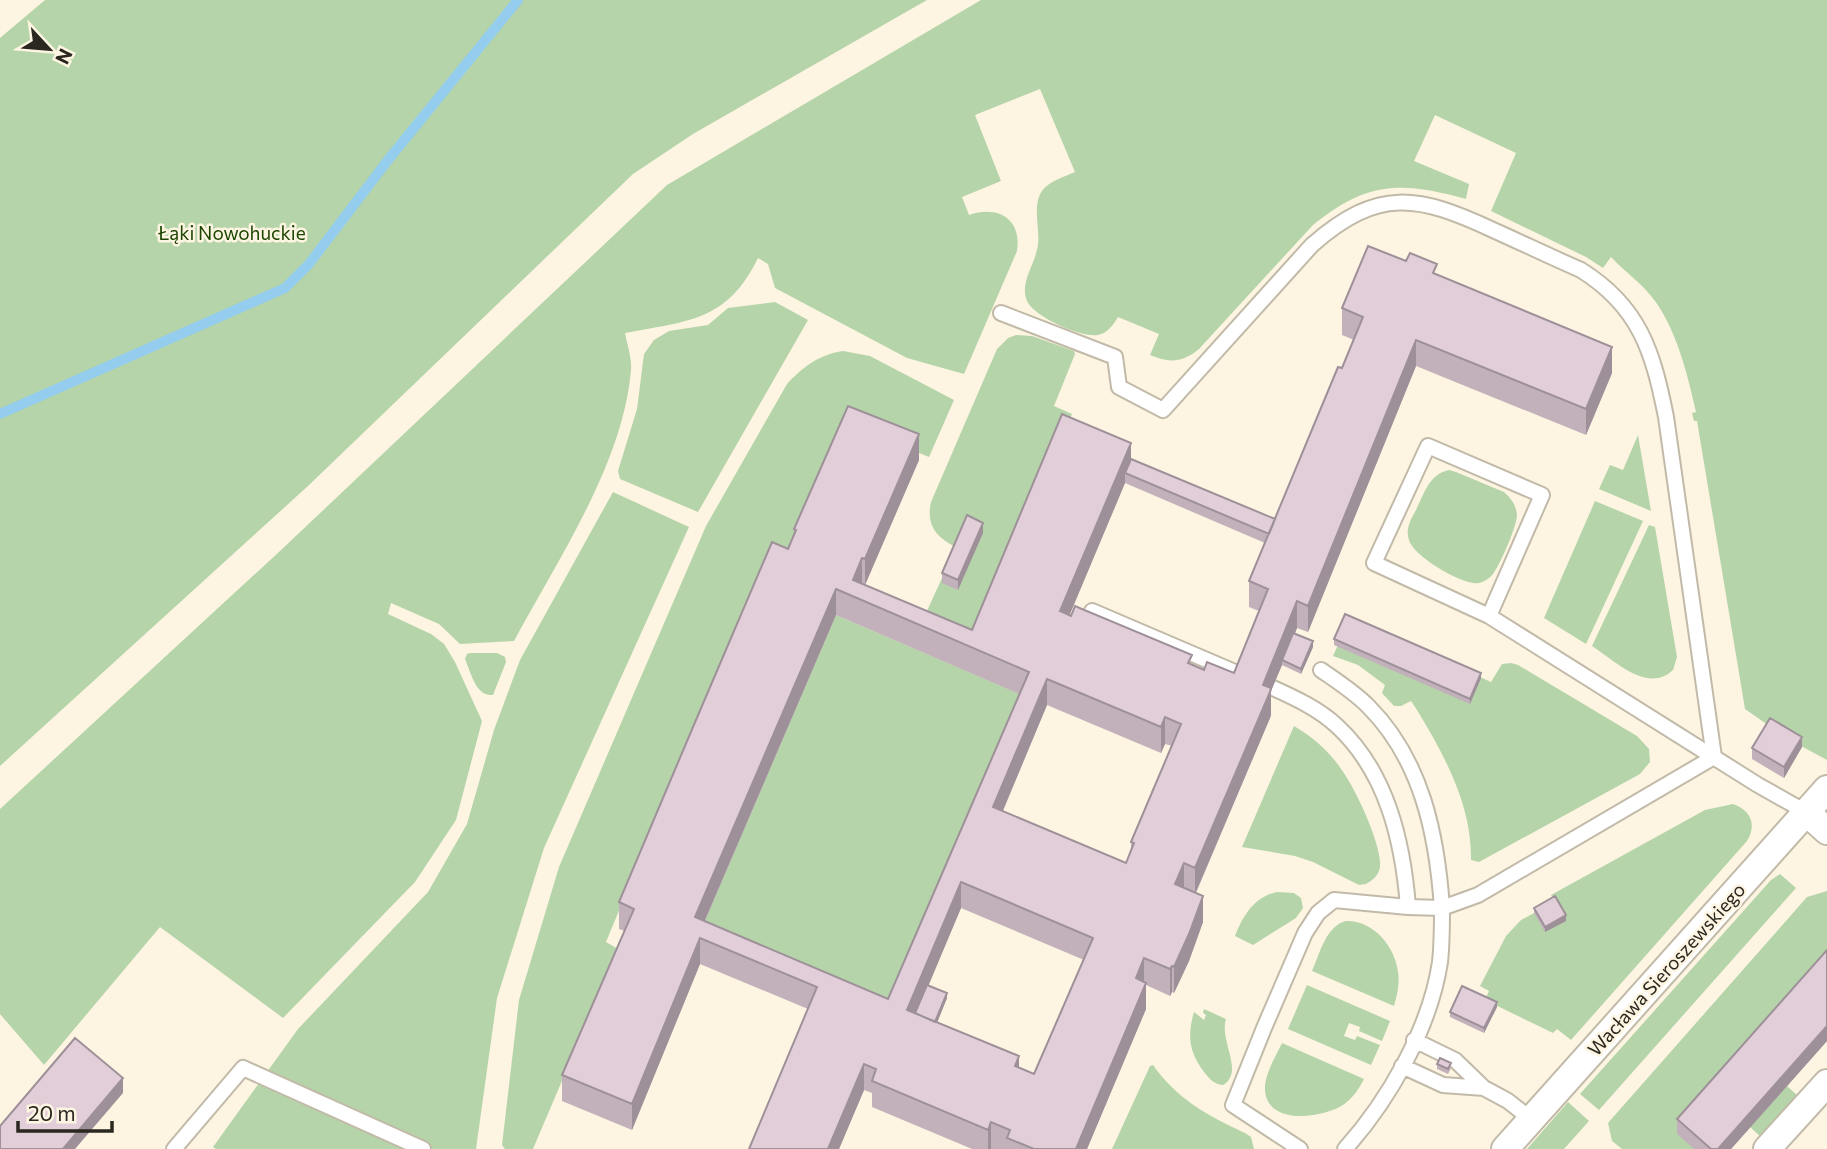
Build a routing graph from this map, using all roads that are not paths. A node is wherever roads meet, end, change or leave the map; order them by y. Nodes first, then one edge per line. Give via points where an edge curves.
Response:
1 (1001, 313) dead end
2 (1093, 611) edge
3 (1489, 616) junction
4 (1321, 670) dead end
5 (1244, 676) edge
6 (1272, 688) edge
7 (1714, 757) junction
8 (1827, 789) edge
9 (1806, 812) junction
10 (1827, 831) edge
11 (1408, 907) junction
12 (1442, 908) junction
13 (1414, 1040) junction
14 (1402, 1066) junction
15 (1827, 1083) edge
16 (1484, 1088) junction
17 (1532, 1120) junction
18 (174, 1149) edge
19 (423, 1149) edge
20 (1298, 1149) edge
21 (1345, 1149) edge
22 (1505, 1149) edge
23 (1767, 1149) edge

1 - 7 lane via 1115,357 1119,387 1163,410 1312,245 1332,227 1363,211 1406,201 1428,204 1581,270 1614,295 1638,325 1658,378
2 - 5 lane via 1207,667
3 - 3 lane via 1374,563 1428,446 1542,495
3 - 7 lane
4 - 12 lane via 1367,705 1403,751 1418,783 1436,846
6 - 11 lane via 1336,725 1370,765 1385,795 1401,850
7 - 9 lane
7 - 12 lane via 1478,895
8 - 9 street, Wacława Sieroszewskiego
9 - 10 street
9 - 17 street, Wacława Sieroszewskiego
11 - 12 lane
11 - 20 lane via 1334,900 1305,933 1233,1105
12 - 13 lane via 1439,965
13 - 14 lane
13 - 16 lane via 1455,1060
14 - 16 lane via 1443,1085
14 - 21 lane via 1379,1106
15 - 23 street
16 - 17 lane
17 - 22 street, Wacława Sieroszewskiego
18 - 19 lane via 243,1068

